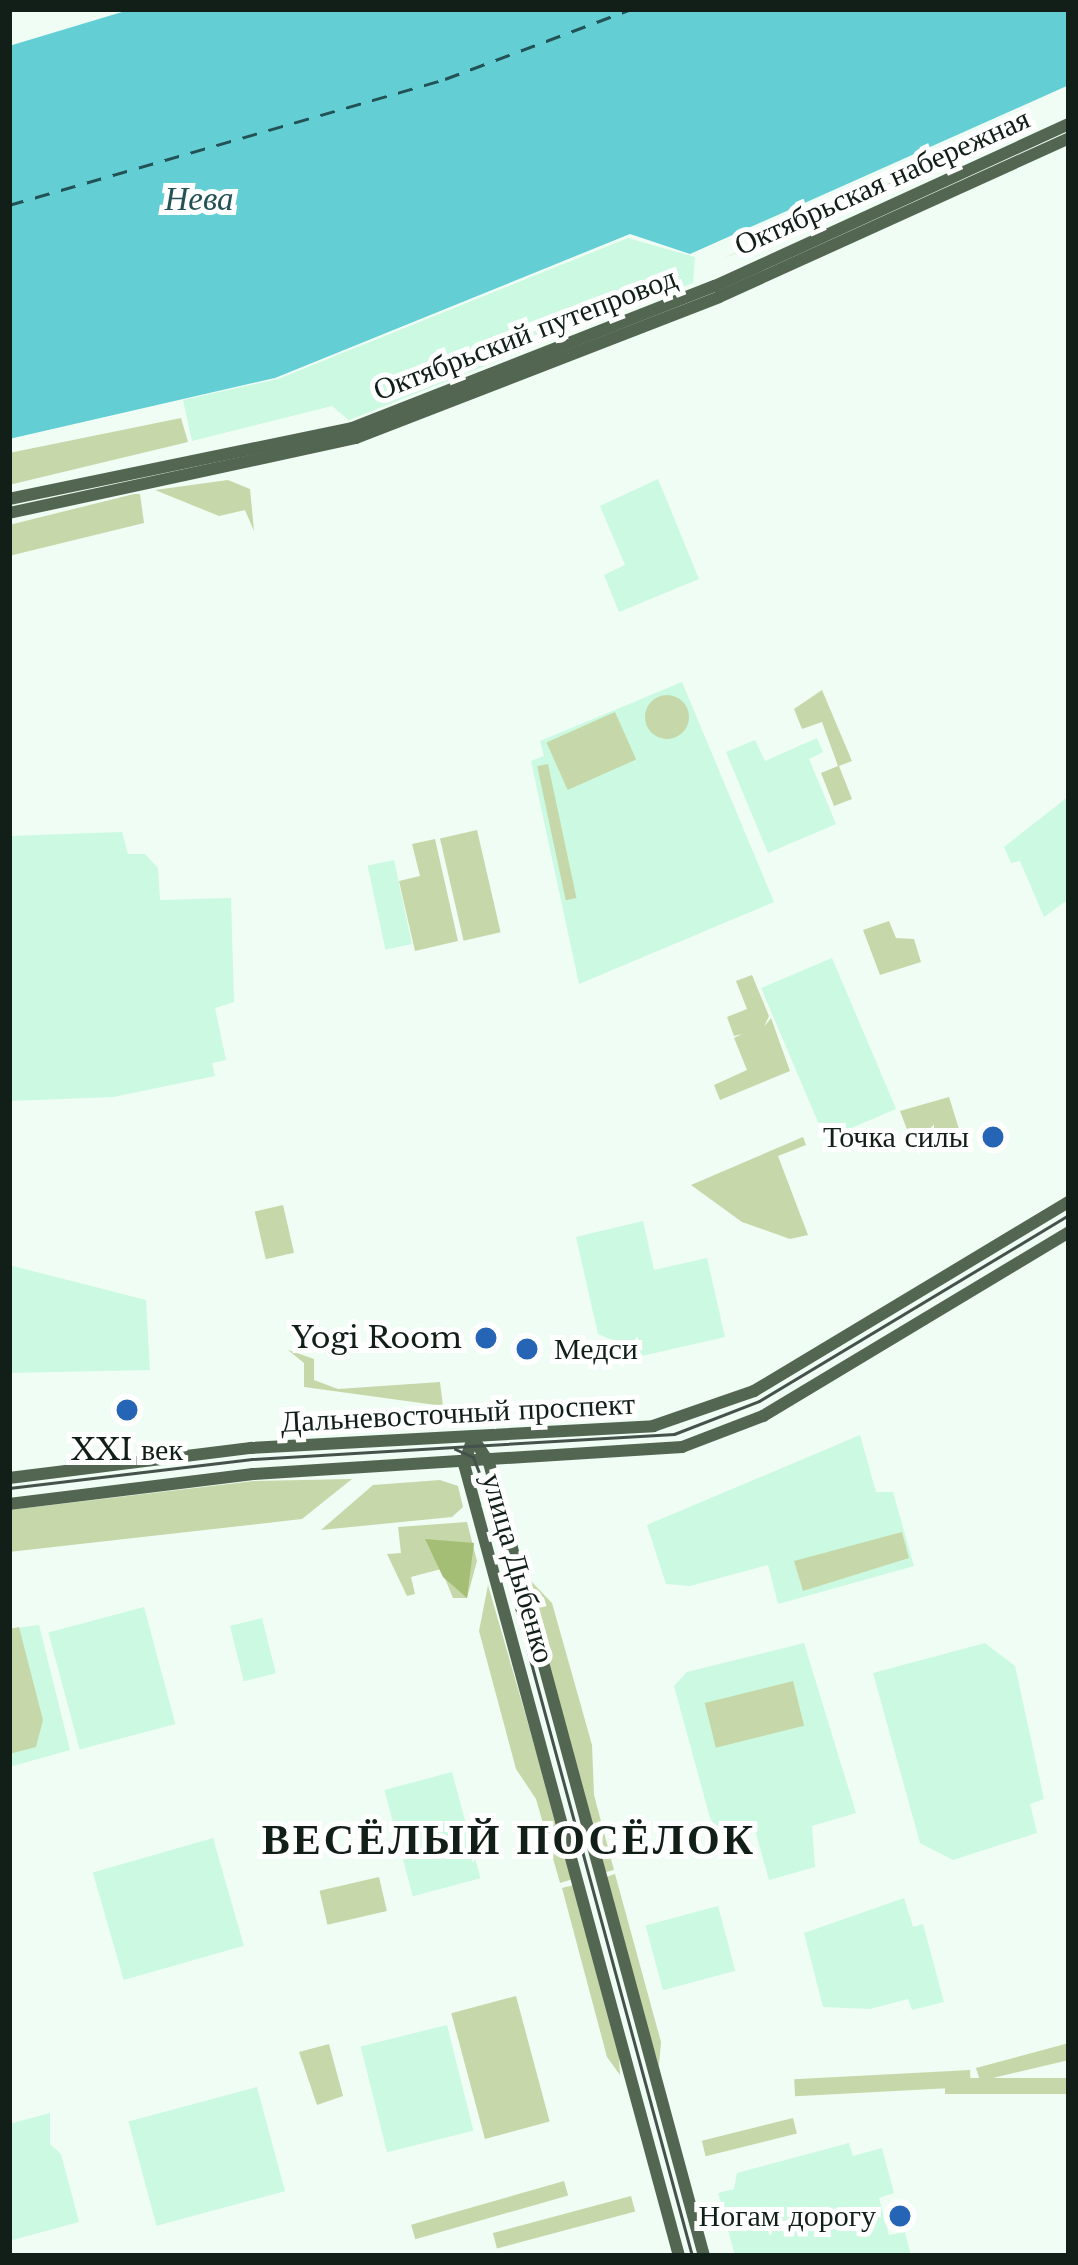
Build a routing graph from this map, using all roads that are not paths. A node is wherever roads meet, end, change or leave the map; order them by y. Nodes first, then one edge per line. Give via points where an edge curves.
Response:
1 (1069, 124) edge
2 (1069, 138) edge
3 (717, 292) junction
4 (354, 433) junction
5 (9, 499) edge
6 (9, 513) edge
7 (1069, 1202) edge
8 (1069, 1232) edge
9 (473, 1438) junction
10 (489, 1463) junction
11 (464, 1464) junction
12 (9, 1478) edge
13 (9, 1504) edge
14 (679, 2256) edge
15 (704, 2256) edge

1 - 3 main road, Октябрьская набережная
2 - 3 main road, Октябрьская набережная
3 - 4 main road, Октябрьский путепровод
4 - 5 main road
4 - 6 main road
7 - 9 main road, Дальневосточный проспект via 721,1406 623,1430
8 - 10 main road, Дальневосточный проспект via 721,1434 634,1456
9 - 10 main road, улица Дыбенко
9 - 11 main road, улица Дыбенко
9 - 12 main road, Дальневосточный проспект via 251,1448
10 - 11 main road, Дальневосточный проспект
10 - 15 main road, улица Дыбенко
11 - 13 main road, Дальневосточный проспект via 232,1476
11 - 14 main road, улица Дыбенко

